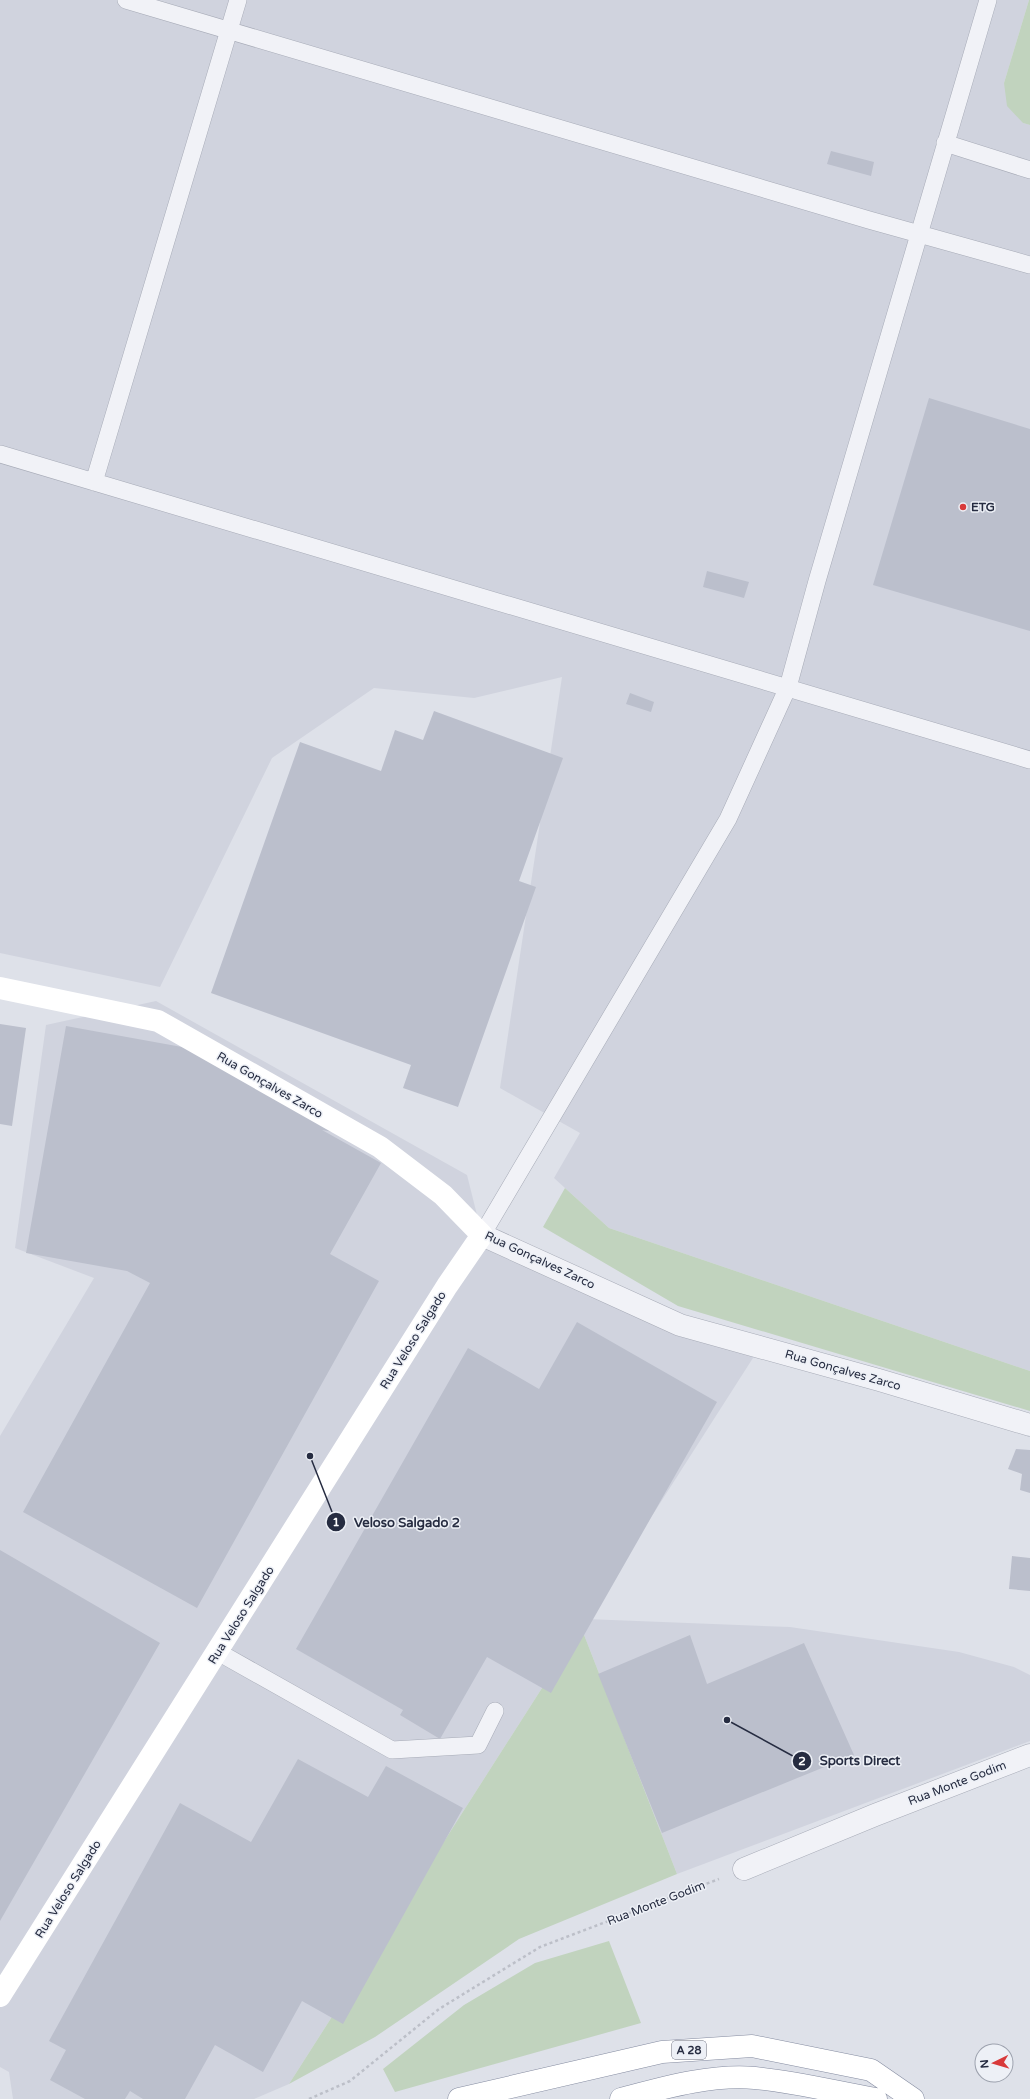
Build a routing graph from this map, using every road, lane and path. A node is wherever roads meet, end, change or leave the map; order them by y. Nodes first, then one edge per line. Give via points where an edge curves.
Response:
1 (126, 0) edge
2 (238, 0) edge
3 (988, 0) edge
4 (230, 30) junction
5 (945, 143) junction
6 (1030, 170) edge
7 (918, 234) junction
8 (1030, 265) edge
9 (0, 454) edge
10 (94, 482) junction
11 (788, 687) junction
12 (1030, 760) edge
13 (0, 988) edge
14 (482, 1235) junction
15 (1030, 1425) edge
16 (218, 1652) junction
17 (495, 1710) dead end
18 (1030, 1755) edge
19 (744, 1869) joint
20 (0, 1996) edge
21 (309, 2099) edge
22 (459, 2099) edge
23 (620, 2099) edge
24 (876, 2099) edge
25 (912, 2099) edge

1 - 4 lane
2 - 4 lane
3 - 5 lane
4 - 7 lane
4 - 10 lane
5 - 6 lane
5 - 7 lane
7 - 8 lane
7 - 11 lane
9 - 10 lane
10 - 11 lane
11 - 12 lane
11 - 14 lane via 728,819
13 - 14 main road, Rua Gonçalves Zarco via 158,1021 380,1147 442,1195
14 - 15 street, Rua Gonçalves Zarco via 680,1325
14 - 16 main road, Rua Veloso Salgado via 447,1286
16 - 17 lane via 392,1750 478,1745
16 - 20 main road, Rua Veloso Salgado
18 - 19 street, Rua Monte Godim
19 - 21 path, Rua Monte Godim via 540,1947 439,2009 350,2081
22 - 25 main road, A 28 via 662,2052 752,2046 871,2070
23 - 24 main road via 704,2081 755,2078

